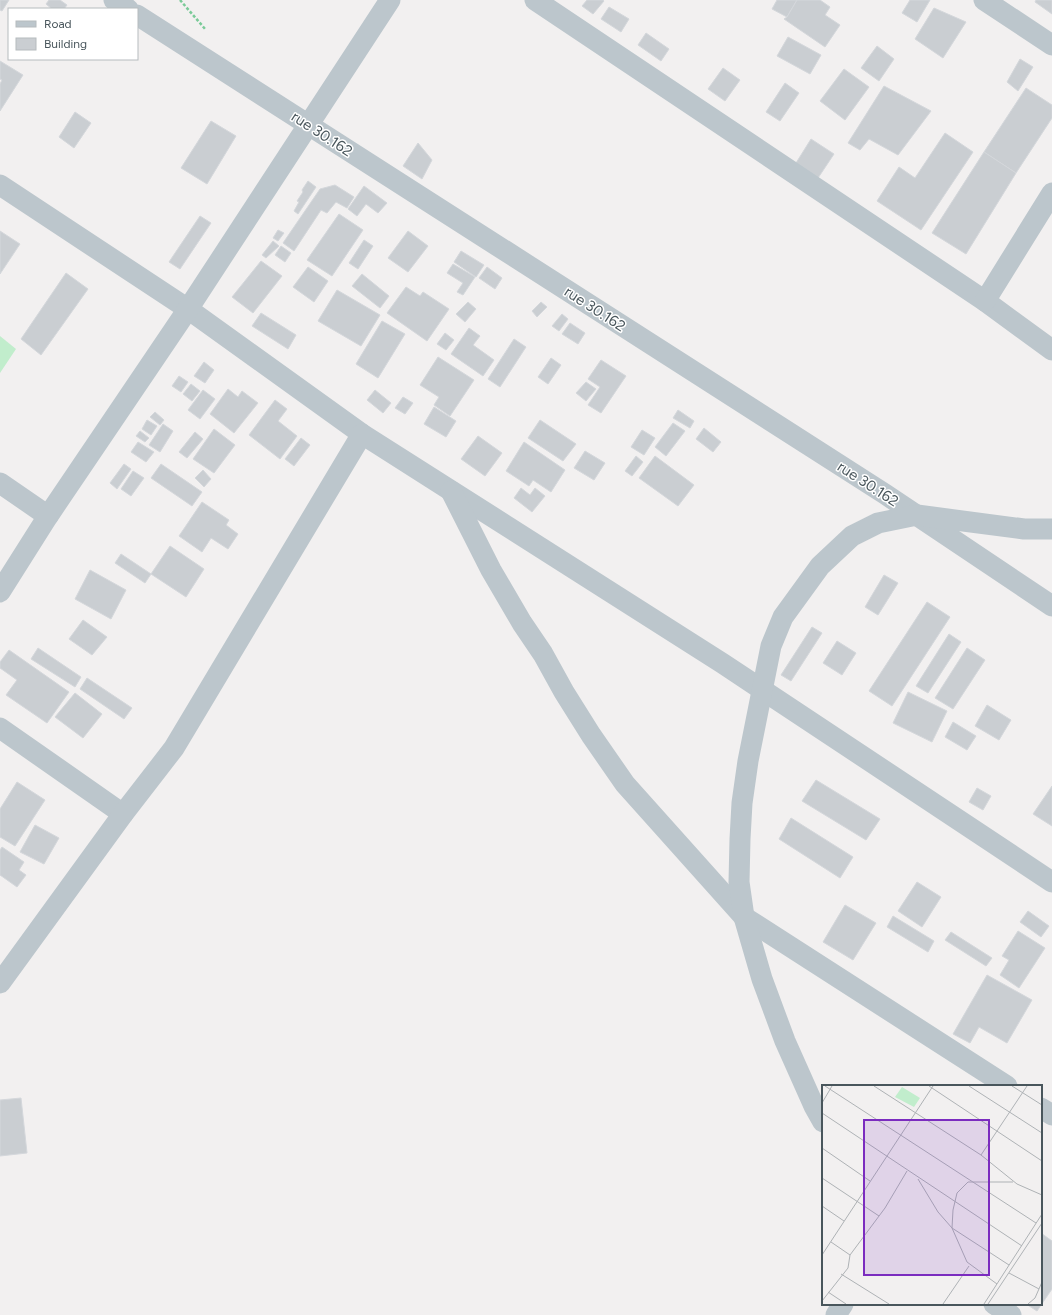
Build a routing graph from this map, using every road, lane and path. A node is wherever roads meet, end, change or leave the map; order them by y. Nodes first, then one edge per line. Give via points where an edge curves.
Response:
1 (114, 0) edge
2 (390, 0) edge
3 (535, 0) edge
4 (984, 0) edge
5 (126, 8) edge
6 (138, 16) edge
7 (1052, 45) edge
8 (308, 125) junction
9 (0, 185) edge
10 (1052, 193) edge
11 (985, 301) junction
12 (188, 309) junction
13 (1052, 350) edge
14 (362, 434) junction
15 (0, 483) edge
16 (450, 491) junction
17 (917, 515) junction
18 (48, 516) junction
19 (1052, 529) edge
20 (0, 592) edge
21 (1052, 606) edge
22 (762, 690) junction
23 (0, 728) edge
24 (123, 814) junction
25 (1052, 882) edge
26 (744, 917) junction
27 (0, 983) edge
28 (1005, 1085) edge
29 (1042, 1109) edge
30 (1052, 1115) edge
31 (822, 1120) edge
32 (842, 1305) edge
33 (996, 1305) edge
34 (836, 1315) edge
35 (1011, 1315) edge

1 - 5 street
2 - 8 street
3 - 11 street
4 - 7 street
6 - 8 street, rue 30.162
8 - 12 street
8 - 17 street, rue 30.162
9 - 12 street
10 - 11 street
11 - 13 street
12 - 14 street
12 - 18 street
14 - 16 street
14 - 24 street via 174,748
15 - 18 street
16 - 22 street
16 - 26 street via 490,570 591,735 625,784
17 - 19 street via 1024,529
17 - 21 street, rue 30.162
17 - 22 street via 878,523 852,536 820,566 783,617 771,646
18 - 20 street
22 - 25 street
22 - 26 street via 742,803 739,882
23 - 24 street
24 - 27 street
26 - 28 street
26 - 31 street via 762,979 785,1041
29 - 30 street
32 - 34 street
33 - 35 street

